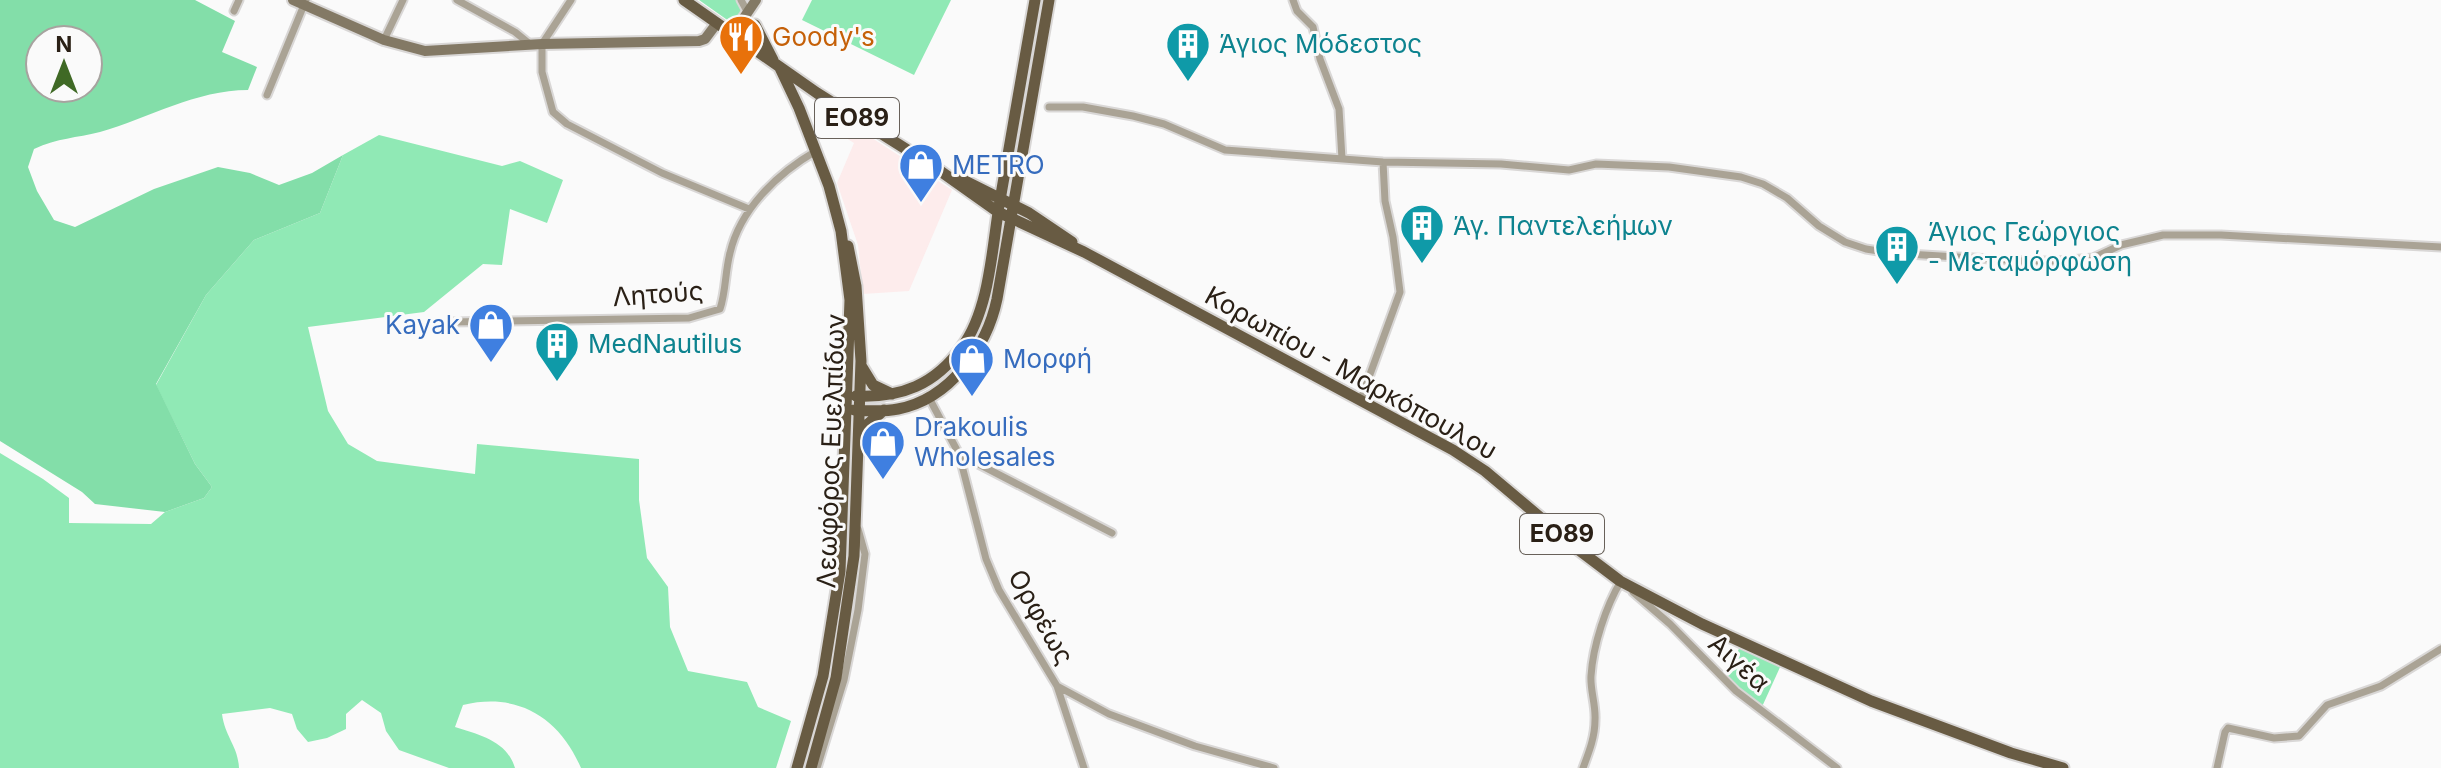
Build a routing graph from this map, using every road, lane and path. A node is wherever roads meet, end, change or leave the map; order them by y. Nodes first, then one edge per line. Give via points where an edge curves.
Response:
1 (239, 0) edge
2 (293, 0) edge
3 (403, 0) edge
4 (457, 0) edge
5 (571, 0) edge
6 (684, 0) edge
7 (741, 0) edge
8 (756, 0) edge
9 (1035, 0) edge
10 (1049, 0) edge
11 (1293, 0) edge
12 (305, 2) edge
13 (234, 11) dead end
14 (748, 13) junction
15 (717, 23) junction
16 (755, 25) junction
17 (738, 38) junction
18 (384, 40) junction
19 (536, 45) junction
20 (778, 66) junction
21 (267, 95) dead end
22 (1049, 107) dead end
23 (816, 151) junction
24 (1342, 159) junction
25 (1383, 162) junction
26 (936, 168) junction
27 (1001, 198) junction
28 (1014, 205) junction
29 (749, 209) junction
30 (998, 212) junction
31 (1011, 219) junction
32 (841, 231) junction
33 (2441, 247) edge
34 (1084, 252) junction
35 (452, 322) dead end
36 (861, 361) junction
37 (897, 395) junction
38 (847, 396) junction
39 (860, 396) junction
40 (928, 396) junction
41 (1361, 399) junction
42 (853, 410) junction
43 (884, 410) junction
44 (859, 432) junction
45 (959, 454) junction
46 (1112, 533) dead end
47 (1620, 581) junction
48 (2441, 649) edge
49 (1057, 686) junction
50 (821, 747) junction
51 (797, 768) edge
52 (811, 768) edge
53 (817, 768) edge
54 (1084, 768) edge
55 (1274, 768) edge
56 (1583, 768) edge
57 (1837, 768) edge
58 (2063, 768) edge
59 (2217, 768) edge

1 - 13 street
2 - 12 street
3 - 18 street
4 - 19 street
5 - 19 street
6 - 15 main road, ΕΟ89
7 - 14 street
8 - 14 street
9 - 27 main road
10 - 28 main road
11 - 24 street via 1313,27 1339,109
12 - 18 street
12 - 21 street
14 - 16 street
14 - 17 street
15 - 17 main road, ΕΟ89
15 - 19 street via 699,41
16 - 17 street
16 - 20 main road, Λεωφόρος Ευελπίδων
17 - 20 main road, ΕΟ89
18 - 19 street via 425,51
19 - 29 street via 553,112 567,124 662,173
20 - 23 main road, Λεωφόρος Ευελπίδων
20 - 26 main road, Κορωπίου - Μαρκόπουλου / ΕΟ89
22 - 24 street via 1133,116 1225,150
23 - 29 street, Λητούς via 781,176
23 - 32 main road, Λεωφόρος Ευελπίδων
24 - 25 street
25 - 33 street via 1569,170 1596,164 1669,167 1741,177 1787,198 1845,242 1891,253 2058,261 2093,258 2163,235
25 - 41 street via 1400,292
26 - 27 main road, Κορωπίου - Μαρκόπουλου / ΕΟ89
26 - 30 main road, Κορωπίου - Μαρκόπουλου / ΕΟ89
27 - 28 main road, Κορωπίου - Μαρκόπουλου / ΕΟ89
27 - 30 main road
28 - 31 main road
28 - 34 main road, Κορωπίου - Μαρκόπουλου / ΕΟ89
29 - 35 street, Λητούς via 730,251 720,309 711,313 689,318
30 - 31 main road, Κορωπίου - Μαρκόπουλου / ΕΟ89
30 - 37 main road via 980,312 969,337 944,368
31 - 34 main road, Κορωπίου - Μαρκόπουλου / ΕΟ89
31 - 40 main road via 988,331 963,368
32 - 36 main road, Λεωφόρος Ευελπίδων via 853,264
32 - 38 main road, Λεωφόρος Ευελπίδων via 850,300
34 - 41 main road, Κορωπίου - Μαρκόπουλου / ΕΟ89
36 - 37 main road via 870,382
36 - 39 main road, Λεωφόρος Ευελπίδων
37 - 39 main road
38 - 39 main road
38 - 42 main road, Λεωφόρος Ευελπίδων
39 - 42 main road, Λεωφόρος Ευελπίδων
40 - 43 main road
40 - 45 street, Ορφέως
41 - 47 main road, Κορωπίου - Μαρκόπουλου / ΕΟ89 via 1485,471
42 - 43 main road
42 - 44 main road, Λεωφόρος Ευελπίδων
42 - 51 main road, Λεωφόρος Ευελπίδων via 838,587 823,676
43 - 44 main road
44 - 50 main road, Λεωφόρος Ευελπίδων via 851,589
45 - 46 street
45 - 49 street, Ορφέως via 999,590
47 - 56 street via 1596,650 1591,677 1595,719
47 - 57 street, Αιγέα via 1736,691
47 - 58 main road, Κορωπίου - Μαρκόπουλου / ΕΟ89 via 1871,701
48 - 59 street via 2381,686 2327,705 2299,736 2274,738 2228,728
49 - 54 street
49 - 55 street, Ορφέως via 1109,714
50 - 52 main road, Λεωφόρος Ευελπίδων
50 - 53 street

